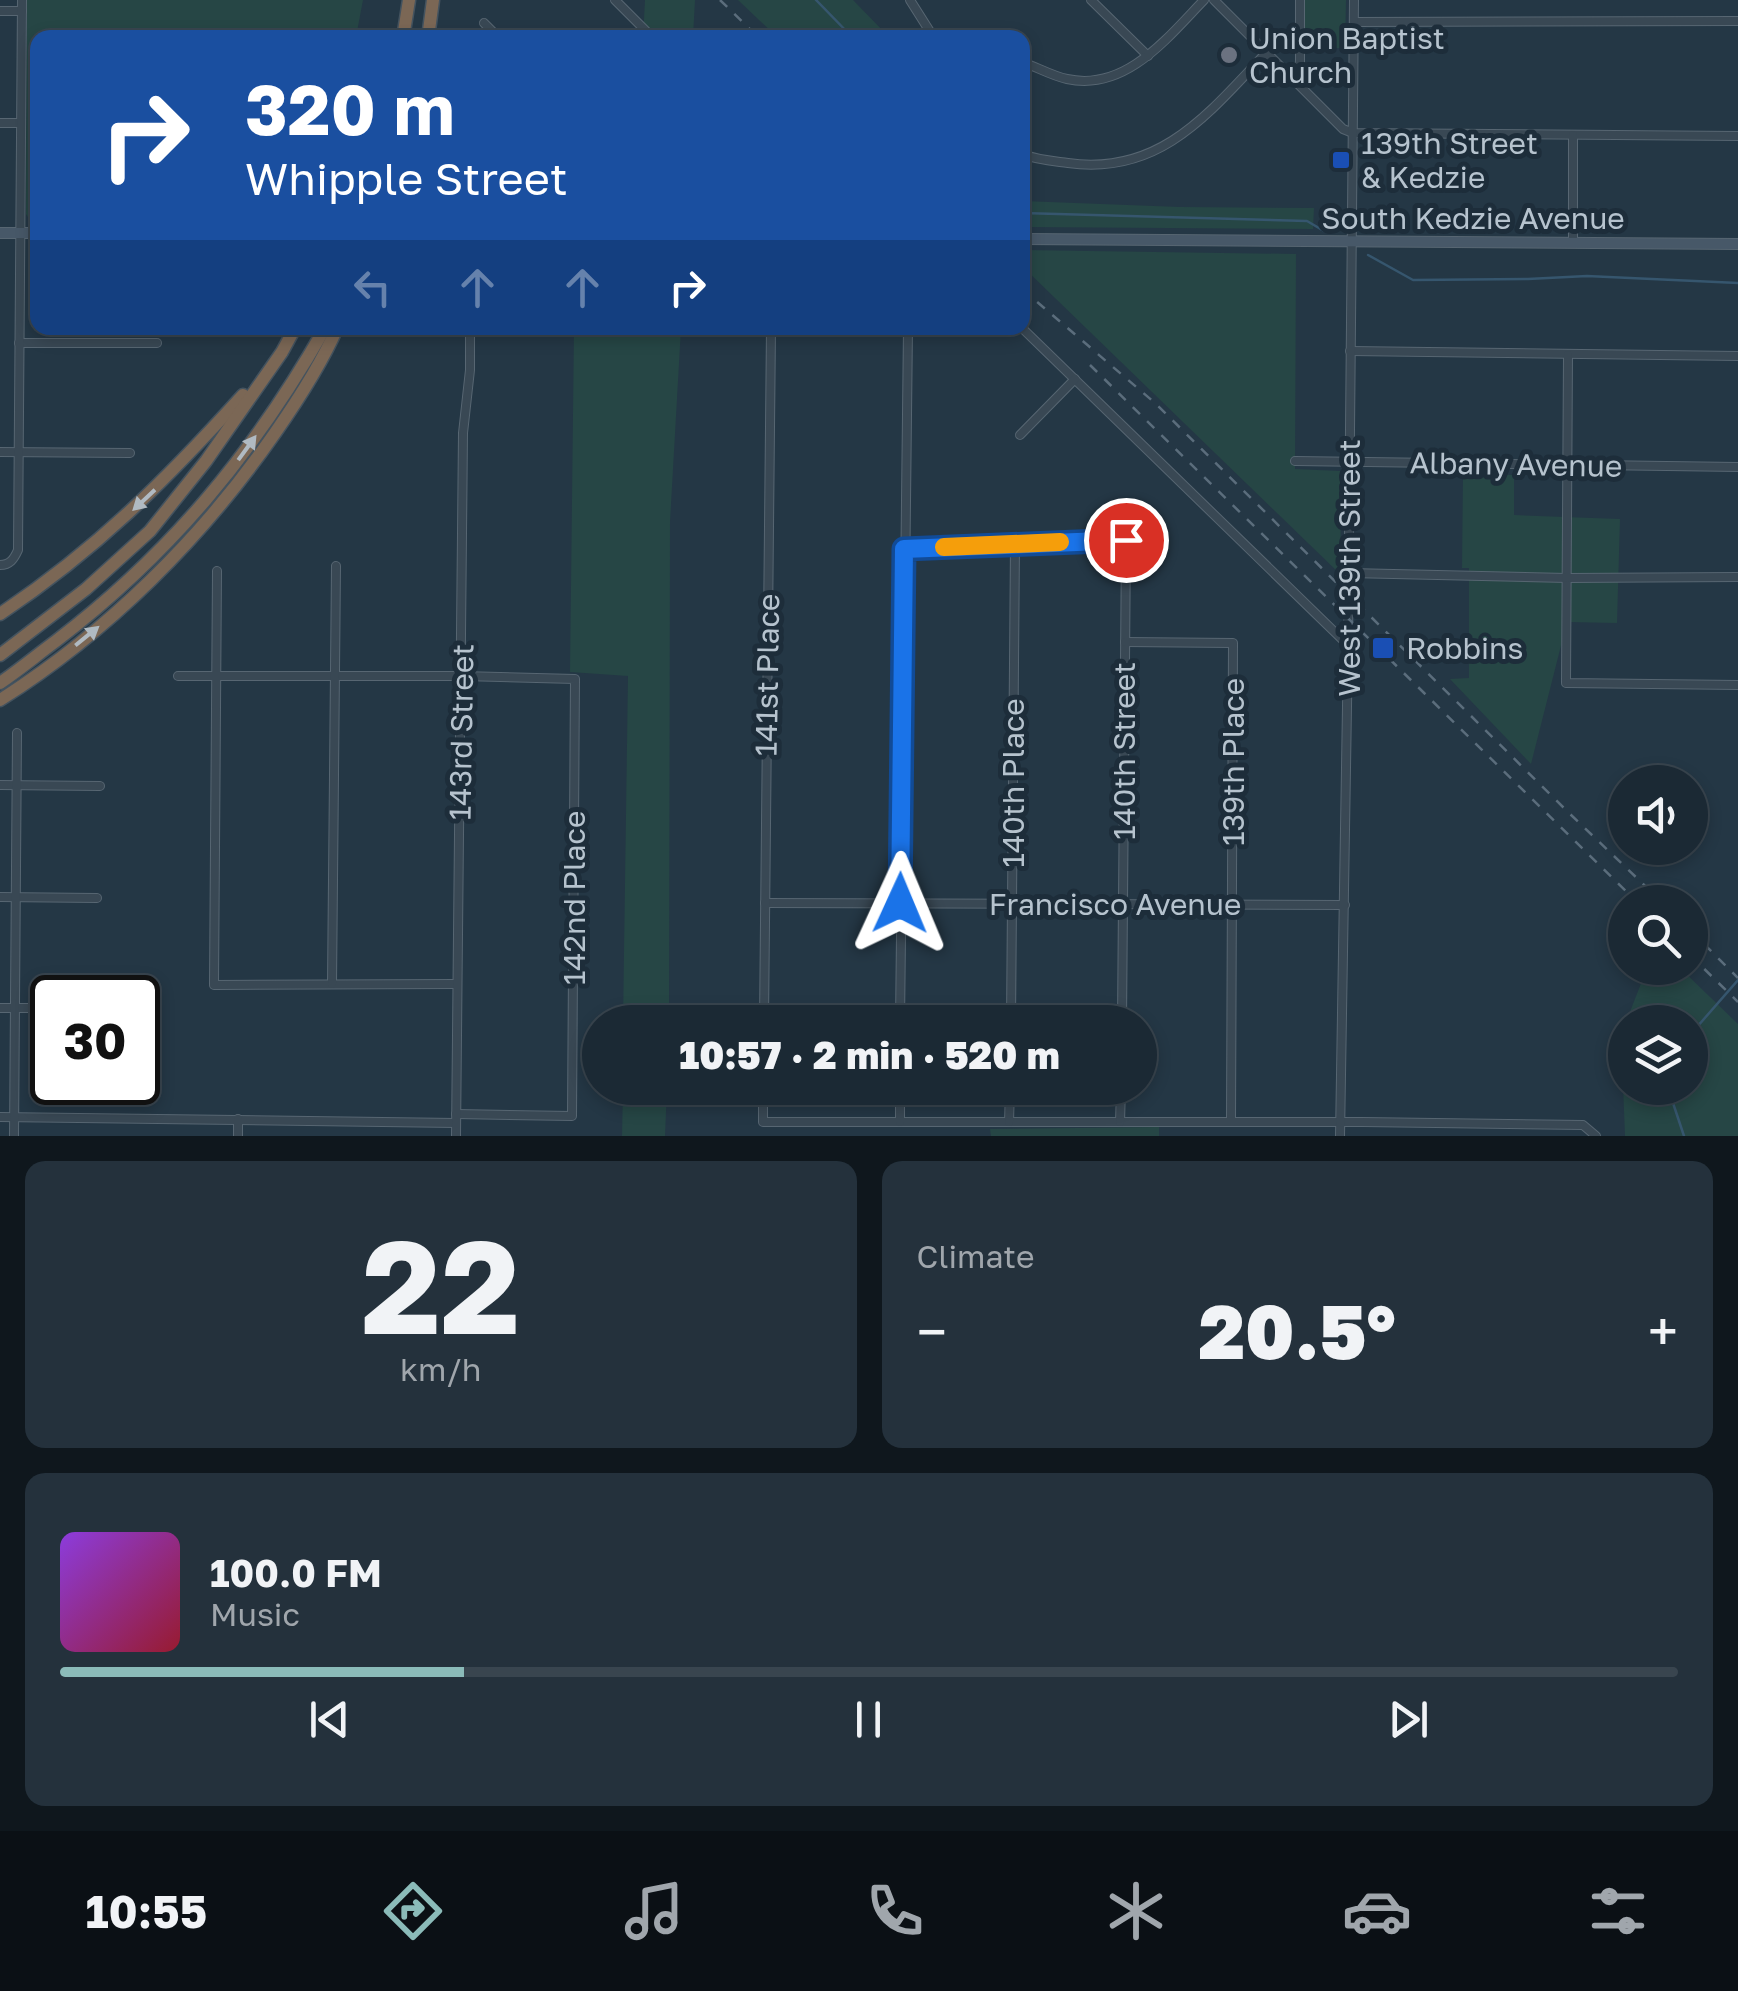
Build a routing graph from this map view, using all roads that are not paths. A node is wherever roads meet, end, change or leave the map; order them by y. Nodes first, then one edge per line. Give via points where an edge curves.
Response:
1 (22, 0) edge
2 (409, 0) edge
3 (433, 0) edge
4 (614, 0) edge
5 (910, 0) edge
6 (1091, 0) edge
7 (1204, 0) edge
8 (1214, 0) edge
9 (1300, 0) edge
10 (1354, 0) edge
11 (0, 11) edge
12 (22, 11) junction
13 (1738, 21) edge
14 (1354, 22) junction
15 (405, 30) edge
16 (429, 30) edge
17 (645, 30) edge
18 (929, 30) edge
19 (1266, 54) junction
20 (1148, 56) junction
21 (1030, 65) edge
22 (1294, 81) junction
23 (0, 123) edge
24 (21, 123) junction
25 (1353, 133) junction
26 (1573, 135) junction
27 (1738, 136) edge
28 (1030, 156) edge
29 (0, 232) edge
30 (20, 233) junction
31 (30, 233) edge
32 (1030, 240) edge
33 (1352, 243) junction
34 (1573, 243) junction
35 (1738, 244) edge
36 (291, 335) edge
37 (321, 335) edge
38 (333, 335) edge
39 (470, 335) edge
40 (771, 335) edge
41 (908, 335) edge
42 (1029, 335) edge
43 (19, 342) junction
44 (157, 343) dead end
45 (1350, 350) junction
46 (282, 352) junction
47 (1568, 355) junction
48 (1738, 356) edge
49 (1076, 379) junction
50 (1020, 435) dead end
51 (0, 452) edge
52 (18, 452) junction
53 (130, 453) dead end
54 (1295, 461) dead end
55 (1350, 462) junction
56 (1568, 464) junction
57 (1738, 466) edge
58 (1015, 544) junction
59 (904, 549) junction
60 (3, 565) edge
61 (336, 566) dead end
62 (217, 572) dead end
63 (1349, 574) junction
64 (1738, 577) edge
65 (1567, 578) junction
66 (0, 614) edge
67 (1125, 642) junction
68 (1348, 645) junction
69 (0, 654) edge
70 (336, 675) junction
71 (178, 676) dead end
72 (462, 676) junction
73 (216, 677) junction
74 (1738, 685) edge
75 (2, 695) edge
76 (17, 734) dead end
77 (0, 785) edge
78 (17, 785) junction
79 (100, 786) dead end
80 (0, 897) edge
81 (16, 897) junction
82 (97, 898) dead end
83 (765, 903) junction
84 (900, 903) junction
85 (1012, 903) junction
86 (1123, 904) junction
87 (1232, 904) junction
88 (1345, 905) junction
89 (332, 984) junction
90 (457, 984) junction
91 (764, 1005) edge
92 (900, 1005) edge
93 (1010, 1005) edge
94 (1122, 1005) edge
95 (0, 1008) edge
96 (15, 1008) junction
97 (30, 1008) edge
98 (762, 1105) edge
99 (900, 1105) edge
100 (1010, 1105) edge
101 (1120, 1105) edge
102 (0, 1118) edge
103 (14, 1118) junction
104 (238, 1119) junction
105 (456, 1119) junction
106 (900, 1122) junction
107 (1009, 1122) junction
108 (1120, 1122) junction
109 (1231, 1122) junction
110 (1340, 1122) junction
111 (14, 1136) edge
112 (238, 1136) edge
113 (456, 1136) edge
114 (1340, 1136) edge
115 (1596, 1136) edge

1 - 12 street
2 - 15 highway
3 - 16 highway
4 - 17 street
5 - 18 street
6 - 20 street
7 - 20 street
8 - 19 street
9 - 22 street
10 - 14 street, West 139th Street
11 - 12 street
12 - 24 street
13 - 14 street
14 - 25 street, West 139th Street
19 - 22 street
19 - 28 street via 1180,138 1139,158 1080,165
20 - 21 street via 1120,74 1090,81
22 - 25 street
23 - 24 street
24 - 30 street
25 - 26 street
25 - 33 street, West 139th Street
26 - 27 street
26 - 34 street
29 - 30 main road
30 - 31 main road
30 - 43 street
32 - 33 main road, South Kedzie Avenue
33 - 34 main road, South Kedzie Avenue
33 - 45 street, West 139th Street
34 - 35 main road, South Kedzie Avenue
36 - 46 highway
75 -> 37 highway via 159,552 221,485
75 -> 38 highway via 83,640 204,524 279,427
39 - 72 street, 143rd Street
40 - 83 street, 141st Place
41 - 59 street
42 - 49 street
43 - 44 street
43 - 52 street
45 - 47 street
45 - 55 street, West 139th Street
46 -> 66 highway via 142,502
46 - 69 highway via 150,530
47 - 48 street
47 - 56 street
49 - 50 street
49 - 68 street
51 - 52 street
52 - 53 street
52 - 60 street via 18,550
54 - 55 street, Albany Avenue
55 - 56 street, Albany Avenue
55 - 63 street, West 139th Street
56 - 57 street, Albany Avenue
56 - 65 street
58 - 59 street
58 - 67 street, 140th Street via 1126,540
58 - 85 street, 140th Place
59 - 84 street
61 - 70 street
62 - 73 street
63 - 65 street
63 - 68 street, West 139th Street
64 - 65 street
65 - 74 street via 1566,683
67 - 86 street, 140th Street
67 - 87 street, 139th Place via 1233,643
68 - 88 street, West 139th Street
70 - 72 street
70 - 73 street
70 - 89 street
71 - 73 street
72 - 90 street, 143rd Street
72 - 105 street, 142nd Place via 576,680 572,1116
73 - 89 street via 214,984
76 - 78 street
77 - 78 street
78 - 79 street
78 - 81 street
80 - 81 street
81 - 82 street
81 - 96 street
83 - 84 street, Francisco Avenue
83 - 91 street, 141st Place
84 - 85 street, Francisco Avenue
84 - 92 street
85 - 86 street, Francisco Avenue
85 - 93 street, 140th Place
86 - 87 street, Francisco Avenue
86 - 94 street, 140th Street
87 - 88 street, Francisco Avenue
87 - 109 street, 139th Place
88 - 110 street, West 139th Street
89 - 90 street
90 - 105 street, 143rd Street
95 - 96 street
96 - 97 street
96 - 103 street
98 - 106 street via 762,1122
99 - 106 street
100 - 107 street
101 - 108 street
102 - 103 street
103 - 104 street
103 - 111 street
104 - 105 street
104 - 112 street
105 - 113 street, 143rd Street
106 - 107 street
107 - 108 street
108 - 109 street
109 - 110 street
110 - 114 street, West 139th Street
110 - 115 street via 1583,1125

